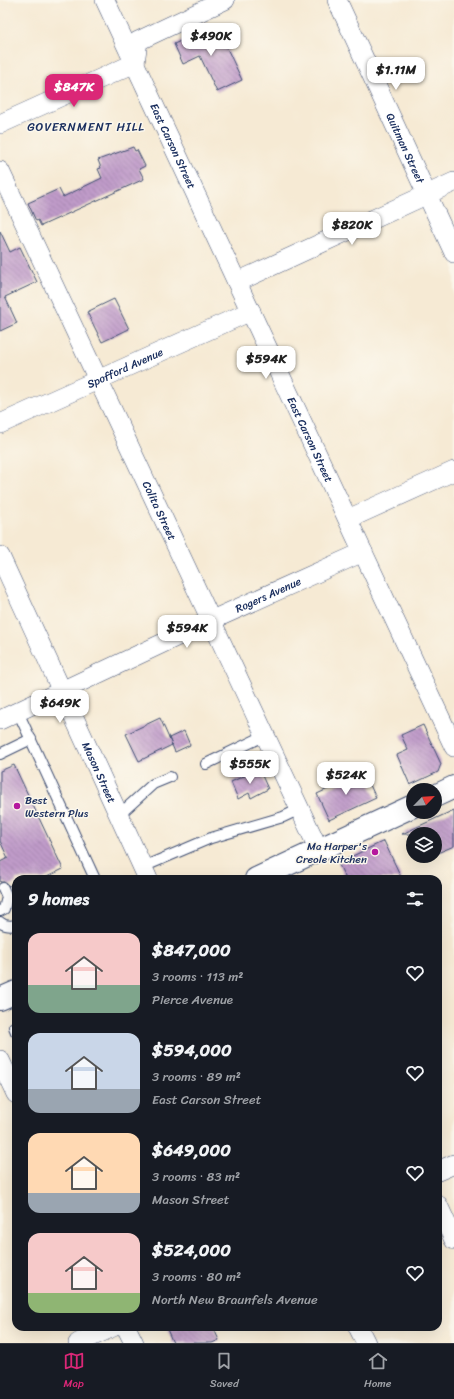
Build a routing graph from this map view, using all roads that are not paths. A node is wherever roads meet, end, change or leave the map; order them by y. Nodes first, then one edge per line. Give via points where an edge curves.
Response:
1 (105, 0) edge
2 (224, 0) edge
3 (337, 0) edge
4 (135, 63) junction
5 (0, 124) edge
6 (0, 170) edge
7 (454, 182) edge
8 (427, 195) junction
9 (454, 253) edge
10 (237, 282) junction
11 (251, 311) junction
12 (99, 379) junction
13 (0, 424) edge
14 (454, 471) edge
15 (348, 519) junction
16 (363, 552) junction
17 (0, 556) edge
18 (212, 620) junction
19 (62, 690) junction
20 (18, 712) junction
21 (0, 720) edge
22 (266, 735) junction
23 (31, 739) junction
24 (454, 748) edge
25 (0, 754) edge
26 (206, 764) dead end
27 (170, 777) dead end
28 (454, 787) edge
29 (442, 793) edge
30 (300, 809) junction
31 (406, 809) edge
32 (119, 815) junction
33 (319, 850) junction
34 (146, 873) edge
35 (282, 874) edge
36 (93, 875) edge
37 (3, 888) dead end
38 (0, 911) edge
39 (0, 922) edge
40 (12, 926) edge
41 (12, 994) edge
42 (0, 1000) edge
43 (2, 1069) edge
44 (12, 1087) edge
45 (454, 1164) edge
46 (442, 1169) edge
47 (442, 1214) edge
48 (454, 1240) edge
49 (104, 1331) edge
50 (128, 1331) edge
51 (360, 1331) edge
52 (78, 1343) edge
53 (134, 1343) edge
54 (366, 1343) edge

1 - 4 street, East Carson Street
2 - 4 street via 138,41
3 - 8 street, Quitman Street
4 - 5 street
4 - 10 street, East Carson Street
6 - 12 street, Colita Street
7 - 8 street
8 - 9 street, Quitman Street
8 - 10 street
10 - 11 street, East Carson Street
11 - 12 street, Spofford Avenue
11 - 15 street, East Carson Street
12 - 13 street, Spofford Avenue
12 - 18 street, Colita Street
14 - 15 street
15 - 16 street, East Carson Street
16 - 18 street, Rogers Avenue
16 - 24 street, East Carson Street
17 - 19 street, Mason Street
18 - 19 street, Rogers Avenue
18 - 22 street, Colita Street
19 - 20 street, Rogers Avenue
19 - 32 street, Mason Street
20 - 21 street, Rogers Avenue
20 - 23 lane
22 - 26 lane
22 - 30 street, Colita Street
23 - 25 lane
23 - 36 lane
27 - 32 lane via 153,784
28 - 29 street
30 - 33 street, Colita Street
30 - 34 lane via 283,817 210,838
31 - 33 street
32 - 34 street, Mason Street
33 - 35 street
37 - 38 lane via 7,897 4,909
39 - 40 lane
41 - 42 street
43 - 44 street
45 - 46 street
47 - 48 street
49 - 52 street
50 - 53 street
51 - 54 street

